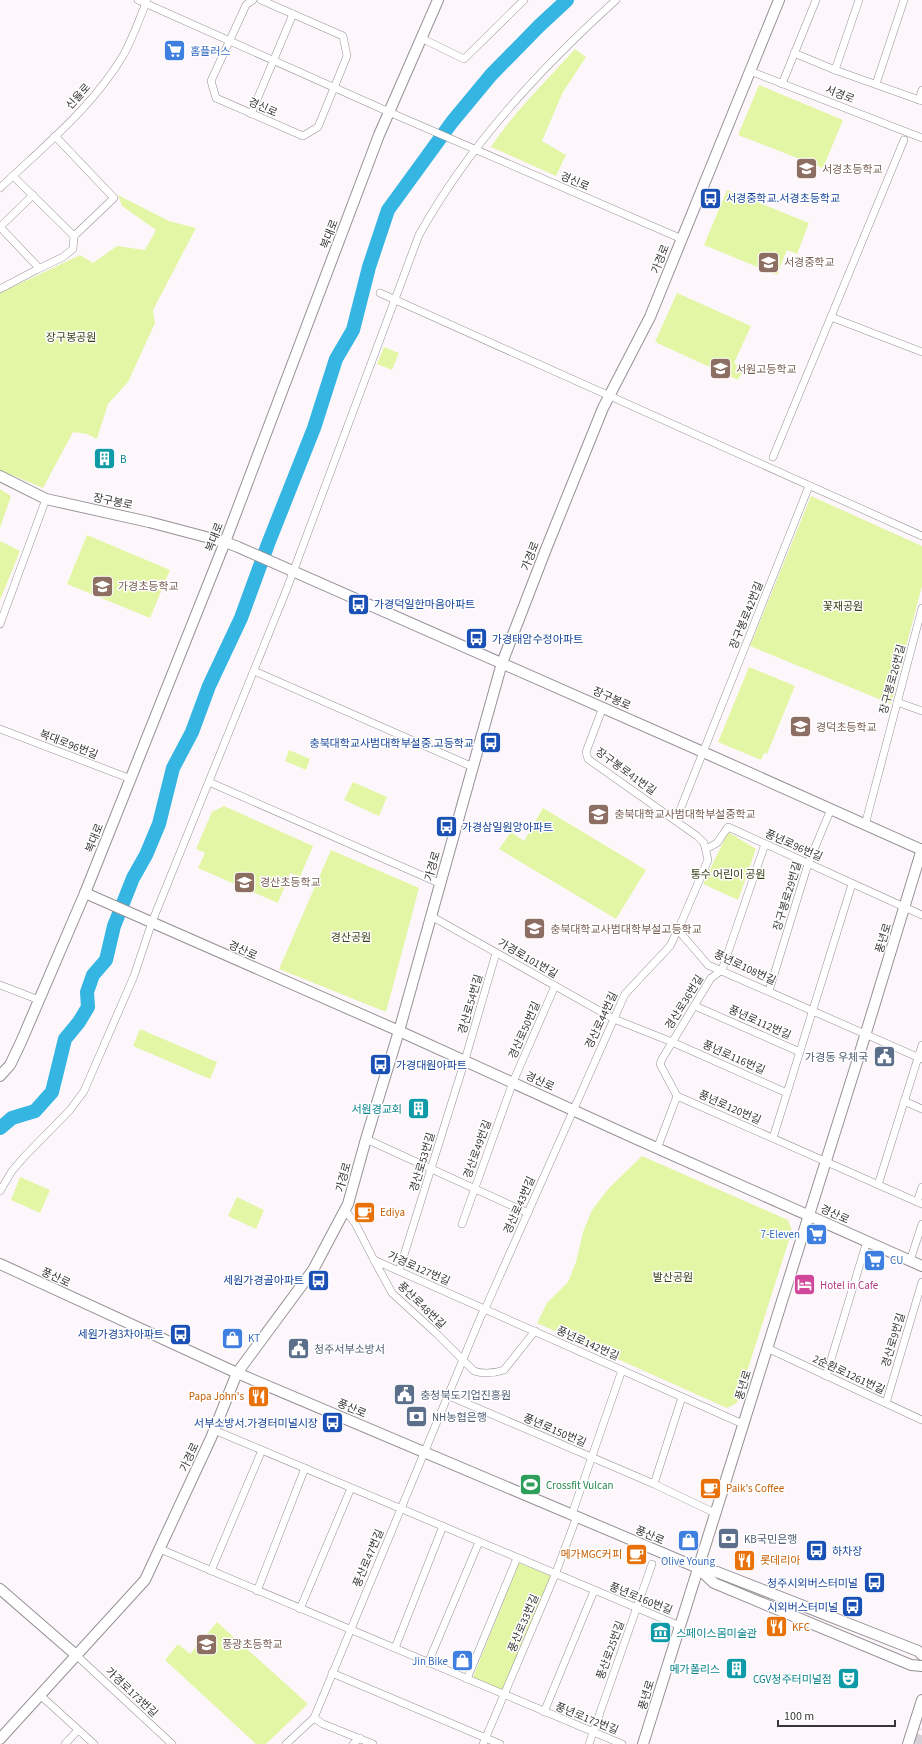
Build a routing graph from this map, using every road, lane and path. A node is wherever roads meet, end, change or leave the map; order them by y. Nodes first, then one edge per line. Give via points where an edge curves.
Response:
1 (138, 0) edge
2 (253, 0) edge
3 (260, 0) edge
4 (438, 0) edge
5 (524, 0) edge
6 (616, 0) edge
7 (779, 0) edge
8 (816, 0) edge
9 (859, 0) edge
10 (904, 0) edge
11 (147, 2) edge
12 (293, 14) junction
13 (421, 38) junction
14 (230, 41) junction
15 (794, 53) junction
16 (273, 60) junction
17 (835, 70) junction
18 (750, 71) junction
19 (782, 84) junction
20 (876, 84) junction
21 (334, 88) junction
22 (922, 90) edge
23 (921, 100) edge
24 (389, 112) junction
25 (251, 114) junction
26 (55, 136) junction
27 (922, 138) edge
28 (904, 140) dead end
29 (475, 150) junction
30 (13, 176) junction
31 (0, 188) edge
32 (33, 195) junction
33 (0, 227) edge
34 (74, 236) junction
35 (682, 239) junction
36 (39, 268) junction
37 (0, 289) edge
38 (380, 293) dead end
39 (396, 300) junction
40 (831, 317) junction
41 (922, 352) edge
42 (610, 396) junction
43 (773, 457) dead end
44 (0, 476) edge
45 (809, 486) junction
46 (46, 499) junction
47 (922, 536) edge
48 (225, 542) junction
49 (292, 570) junction
50 (922, 608) edge
51 (0, 624) edge
52 (502, 663) junction
53 (254, 671) junction
54 (897, 702) junction
55 (603, 707) junction
56 (922, 711) edge
57 (0, 729) edge
58 (703, 752) junction
59 (473, 767) junction
60 (131, 779) junction
61 (210, 782) junction
62 (831, 809) junction
63 (676, 820) junction
64 (865, 825) junction
65 (765, 844) junction
66 (706, 849) junction
67 (922, 850) edge
68 (808, 864) junction
69 (439, 883) junction
70 (852, 884) junction
71 (85, 893) junction
72 (905, 907) junction
73 (922, 915) edge
74 (431, 916) junction
75 (149, 921) junction
76 (678, 930) junction
77 (496, 953) junction
78 (722, 970) junction
79 (0, 985) edge
80 (555, 986) junction
81 (769, 991) junction
82 (39, 1000) junction
83 (695, 1006) junction
84 (813, 1010) junction
85 (614, 1020) junction
86 (399, 1031) junction
87 (866, 1034) junction
88 (672, 1042) junction
89 (922, 1045) edge
90 (800, 1052) junction
91 (920, 1058) edge
92 (465, 1060) junction
93 (0, 1076) edge
94 (513, 1082) junction
95 (788, 1092) junction
96 (677, 1096) junction
97 (904, 1101) junction
98 (922, 1109) edge
99 (573, 1110) junction
100 (773, 1138) junction
101 (366, 1139) junction
102 (657, 1149) junction
103 (826, 1161) junction
104 (431, 1169) junction
105 (878, 1185) junction
106 (922, 1187) edge
107 (474, 1188) junction
108 (0, 1191) edge
109 (920, 1203) edge
110 (345, 1210) junction
111 (528, 1213) junction
112 (808, 1216) junction
113 (462, 1224) dead end
114 (922, 1224) edge
115 (867, 1241) junction
116 (374, 1260) junction
117 (910, 1260) junction
118 (0, 1264) edge
119 (922, 1266) edge
120 (399, 1271) junction
121 (922, 1282) edge
122 (485, 1309) junction
123 (535, 1331) junction
124 (767, 1348) junction
125 (462, 1360) junction
126 (622, 1370) junction
127 (237, 1373) junction
128 (826, 1376) junction
129 (447, 1395) junction
130 (682, 1397) junction
131 (886, 1403) junction
132 (922, 1420) edge
133 (743, 1424) junction
134 (214, 1430) junction
135 (262, 1450) junction
136 (424, 1452) junction
137 (592, 1458) junction
138 (305, 1468) junction
139 (654, 1484) junction
140 (351, 1488) junction
141 (400, 1509) junction
142 (715, 1513) junction
143 (575, 1515) junction
144 (443, 1526) junction
145 (479, 1542) junction
146 (160, 1550) junction
147 (517, 1558) junction
148 (652, 1564) dead end
149 (698, 1568) junction
150 (211, 1571) junction
151 (555, 1575) junction
152 (0, 1589) edge
153 (257, 1591) junction
154 (594, 1591) junction
155 (300, 1608) junction
156 (637, 1608) junction
157 (680, 1626) junction
158 (350, 1630) junction
159 (395, 1648) junction
160 (570, 1649) joint
161 (76, 1655) junction
162 (922, 1655) edge
163 (428, 1663) junction
164 (922, 1666) edge
165 (332, 1673) junction
166 (467, 1679) junction
167 (40, 1695) junction
168 (504, 1695) junction
169 (922, 1700) edge
170 (544, 1712) junction
171 (314, 1718) junction
172 (78, 1730) junction
173 (592, 1732) junction
174 (360, 1738) junction
175 (0, 1739) edge
176 (485, 1741) edge
177 (65, 1744) edge
178 (94, 1744) edge
179 (172, 1744) edge
180 (286, 1744) edge
181 (353, 1744) edge
182 (373, 1744) edge
183 (500, 1744) edge
184 (589, 1744) edge
185 (622, 1744) edge
186 (643, 1744) edge
187 (908, 1744) edge

1 - 11 street
2 - 14 street, 경신로 via 246,5
3 - 12 street, 경신로
4 - 13 street, 복대로
5 - 13 street via 464,59
6 - 29 street via 526,89
7 - 18 street, 가경로
8 - 15 street
9 - 17 street
10 - 20 street
11 - 14 street
11 - 26 street, 신율로 via 124,53 105,83
12 - 16 street
12 - 21 street, 경신로 via 343,36 348,56
13 - 24 street, 복대로
14 - 16 street
14 - 25 street, 경신로 via 211,81 216,98
15 - 17 street
15 - 19 street
16 - 21 street
16 - 25 street
17 - 20 street
18 - 19 street, 서경로
18 - 35 street, 가경로
19 - 27 street, 서경로
20 - 23 street
21 - 24 street
21 - 25 street, 경신로 via 318,127 303,136
22 - 23 street
24 - 29 street, 경신로
24 - 48 street, 복대로
26 - 30 street, 신율로
26 - 34 street via 114,198
28 - 40 street
29 - 35 street, 경신로
29 - 39 street via 419,235
30 - 31 street, 신율로
30 - 32 street
32 - 33 street
32 - 34 street
33 - 36 street
34 - 36 street via 73,250 63,258
35 - 42 street, 가경로 via 650,317
36 - 37 street
38 - 39 street
39 - 42 street
39 - 49 street
40 - 41 street
40 - 43 street
42 - 45 street
42 - 52 street, 가경로
44 - 46 street, 장구봉로
45 - 47 street
45 - 58 street, 장구봉로42번길
46 - 48 street, 장구봉로
46 - 51 street
48 - 49 street, 장구봉로
48 - 60 street, 복대로
49 - 52 street, 장구봉로
49 - 53 street
50 - 54 street, 장구봉로26번길
52 - 55 street, 장구봉로
52 - 59 street, 가경로
53 - 59 street
53 - 61 street
54 - 56 street
54 - 64 street, 장구봉로26번길
55 - 58 street, 장구봉로
55 - 63 street, 장구봉로41번길 via 586,752 588,759
57 - 60 street, 복대로96번길
58 - 62 street, 장구봉로
58 - 63 street
59 - 69 street, 가경로
60 - 71 street, 복대로
61 - 69 street
61 - 75 street
62 - 64 street, 장구봉로
62 - 68 street, 장구봉로29번길
63 - 66 street, 장구봉로41번길 via 697,836
64 - 67 street, 장구봉로
65 - 66 street, 풍년로96번길 via 728,827 717,843
65 - 68 street, 풍년로96번길
65 - 78 street, 경산로36번길
66 - 76 street via 708,860
67 - 72 street, 풍년로
68 - 70 street, 풍년로96번길
68 - 81 street, 장구봉로29번길
69 - 74 street, 가경로
70 - 72 street, 풍년로96번길
70 - 84 street
71 - 75 street, 경산로
71 - 82 street, 복대로
72 - 73 street, 풍년로96번길
72 - 87 street, 풍년로
74 - 77 street, 가경로101번길
74 - 86 street, 가경로
75 - 86 street, 경산로
75 - 108 street via 134,976 84,1091 70,1110 20,1162
76 - 78 street, 풍년로108번길 via 708,965
76 - 85 street, 경산로44번길 via 670,946 625,994
77 - 80 street, 가경로101번길
77 - 92 street, 경산로54번길
78 - 81 street, 풍년로108번길
78 - 83 street, 경산로36번길 via 712,978
79 - 82 street
80 - 85 street, 가경로101번길
80 - 94 street, 경산로50번길
81 - 84 street, 풍년로108번길
82 - 93 street, 복대로 via 10,1065
83 - 88 street, 경산로36번길
83 - 90 street, 풍년로112번길
84 - 87 street, 풍년로108번길
84 - 90 street
85 - 88 street, 가경로101번길
85 - 99 street, 경산로44번길
86 - 92 street, 경산로
86 - 101 street, 가경로
87 - 91 street
87 - 103 street, 풍년로
88 - 95 street, 풍년로116번길
88 - 96 street, 경산로36번길 via 660,1064
89 - 91 street
90 - 95 street, 풍년로112번길
91 - 97 street
92 - 94 street, 경산로
92 - 104 street, 경산로53번길
94 - 99 street, 경산로
94 - 107 street, 경산로49번길
95 - 100 street
96 - 100 street, 풍년로120번길
96 - 102 street
97 - 98 street
97 - 105 street
99 - 102 street, 경산로
99 - 111 street, 경산로43번길
100 - 103 street, 풍년로120번길
101 - 104 street
101 - 110 street, 가경로
102 - 112 street, 경산로
103 - 105 street, 풍년로120번길
103 - 112 street, 풍년로
104 - 107 street
104 - 120 street, 경산로53번길
105 - 109 street, 풍년로120번길
106 - 109 street
107 - 111 street
107 - 113 street, 경산로49번길
110 - 116 street, 가경로127번길 via 355,1223
110 - 127 street, 가경로 via 313,1270
111 - 122 street, 경산로43번길
112 - 115 street, 경산로
112 - 124 street, 풍년로
114 - 117 street
115 - 117 street, 경산로
115 - 128 street
116 - 120 street, 가경로127번길
116 - 125 street, 풍산로48번길 via 392,1293
117 - 119 street, 경산로
118 - 127 street, 풍산로
120 - 122 street, 가경로127번길
121 - 131 street, 경산로9번길
122 - 123 street, 풍년로142번길
122 - 125 street
123 - 125 street, 풍산로48번길 via 504,1370 499,1372 479,1373
123 - 126 street, 풍년로142번길
124 - 128 street, 2순환로1261번길
124 - 133 street, 풍년로
125 - 129 street
126 - 130 street, 풍년로142번길
126 - 137 street, 풍산로33번길
127 - 134 street, 가경로
127 - 136 street, 풍산로
128 - 131 street, 2순환로1261번길
129 - 136 street
129 - 137 street, 풍년로150번길
130 - 133 street, 풍년로142번길
130 - 139 street
131 - 132 street, 2순환로1261번길
133 - 142 street, 풍년로
134 - 135 street, 풍년로160번길
134 - 146 street, 가경로
135 - 138 street, 풍년로160번길
135 - 150 street
136 - 141 street, 풍산로47번길
136 - 143 street, 풍산로
137 - 139 street, 풍년로150번길
137 - 143 street, 풍산로33번길
138 - 140 street, 풍년로160번길
138 - 153 street
139 - 142 street, 풍년로150번길
140 - 141 street, 풍년로160번길
140 - 155 street
141 - 144 street, 풍년로160번길
141 - 158 street, 풍산로47번길
142 - 149 street, 풍년로
143 - 149 street, 풍산로
143 - 151 street, 풍산로33번길
144 - 145 street, 풍년로160번길
144 - 159 street
145 - 147 street, 풍년로160번길
145 - 163 street
146 - 150 street, 풍년로172번길
146 - 161 street, 가경로 via 145,1580
147 - 151 street, 풍년로160번길
147 - 166 street
148 - 156 street, 풍산로25번길
149 - 157 street, 풍년로
149 - 162 street, 풍산로 via 717,1572 918,1651
149 - 164 street, 풍산로 via 714,1583 911,1664
150 - 153 street, 풍년로172번길
151 - 154 street, 풍년로160번길
151 - 168 street, 풍산로33번길
152 - 161 street
153 - 155 street, 풍년로172번길
154 - 156 street, 풍년로160번길
154 - 160 street, 풍년로160번길
155 - 158 street, 풍년로172번길
156 - 157 street, 풍년로160번길
156 - 173 street, 풍산로25번길
157 - 186 street, 풍년로
158 - 159 street, 풍년로172번길
158 - 165 street, 풍산로47번길
159 - 163 street, 풍년로172번길
160 - 170 street, 풍년로172번길
161 - 167 street, 가경로
161 - 179 street, 가경로173번길
163 - 166 street, 풍년로172번길
165 - 171 street, 풍산로47번길
165 - 176 street
166 - 168 street, 풍년로172번길
167 - 172 street
167 - 175 street, 가경로
168 - 170 street, 풍년로172번길
168 - 176 street, 풍산로33번길
169 - 187 street
170 - 173 street, 풍년로172번길
171 - 174 street
171 - 180 street, 풍산로47번길
172 - 177 street
172 - 178 street
173 - 184 street, 풍산로25번길
173 - 185 street, 풍년로172번길
174 - 181 street
174 - 182 street
176 - 183 street

